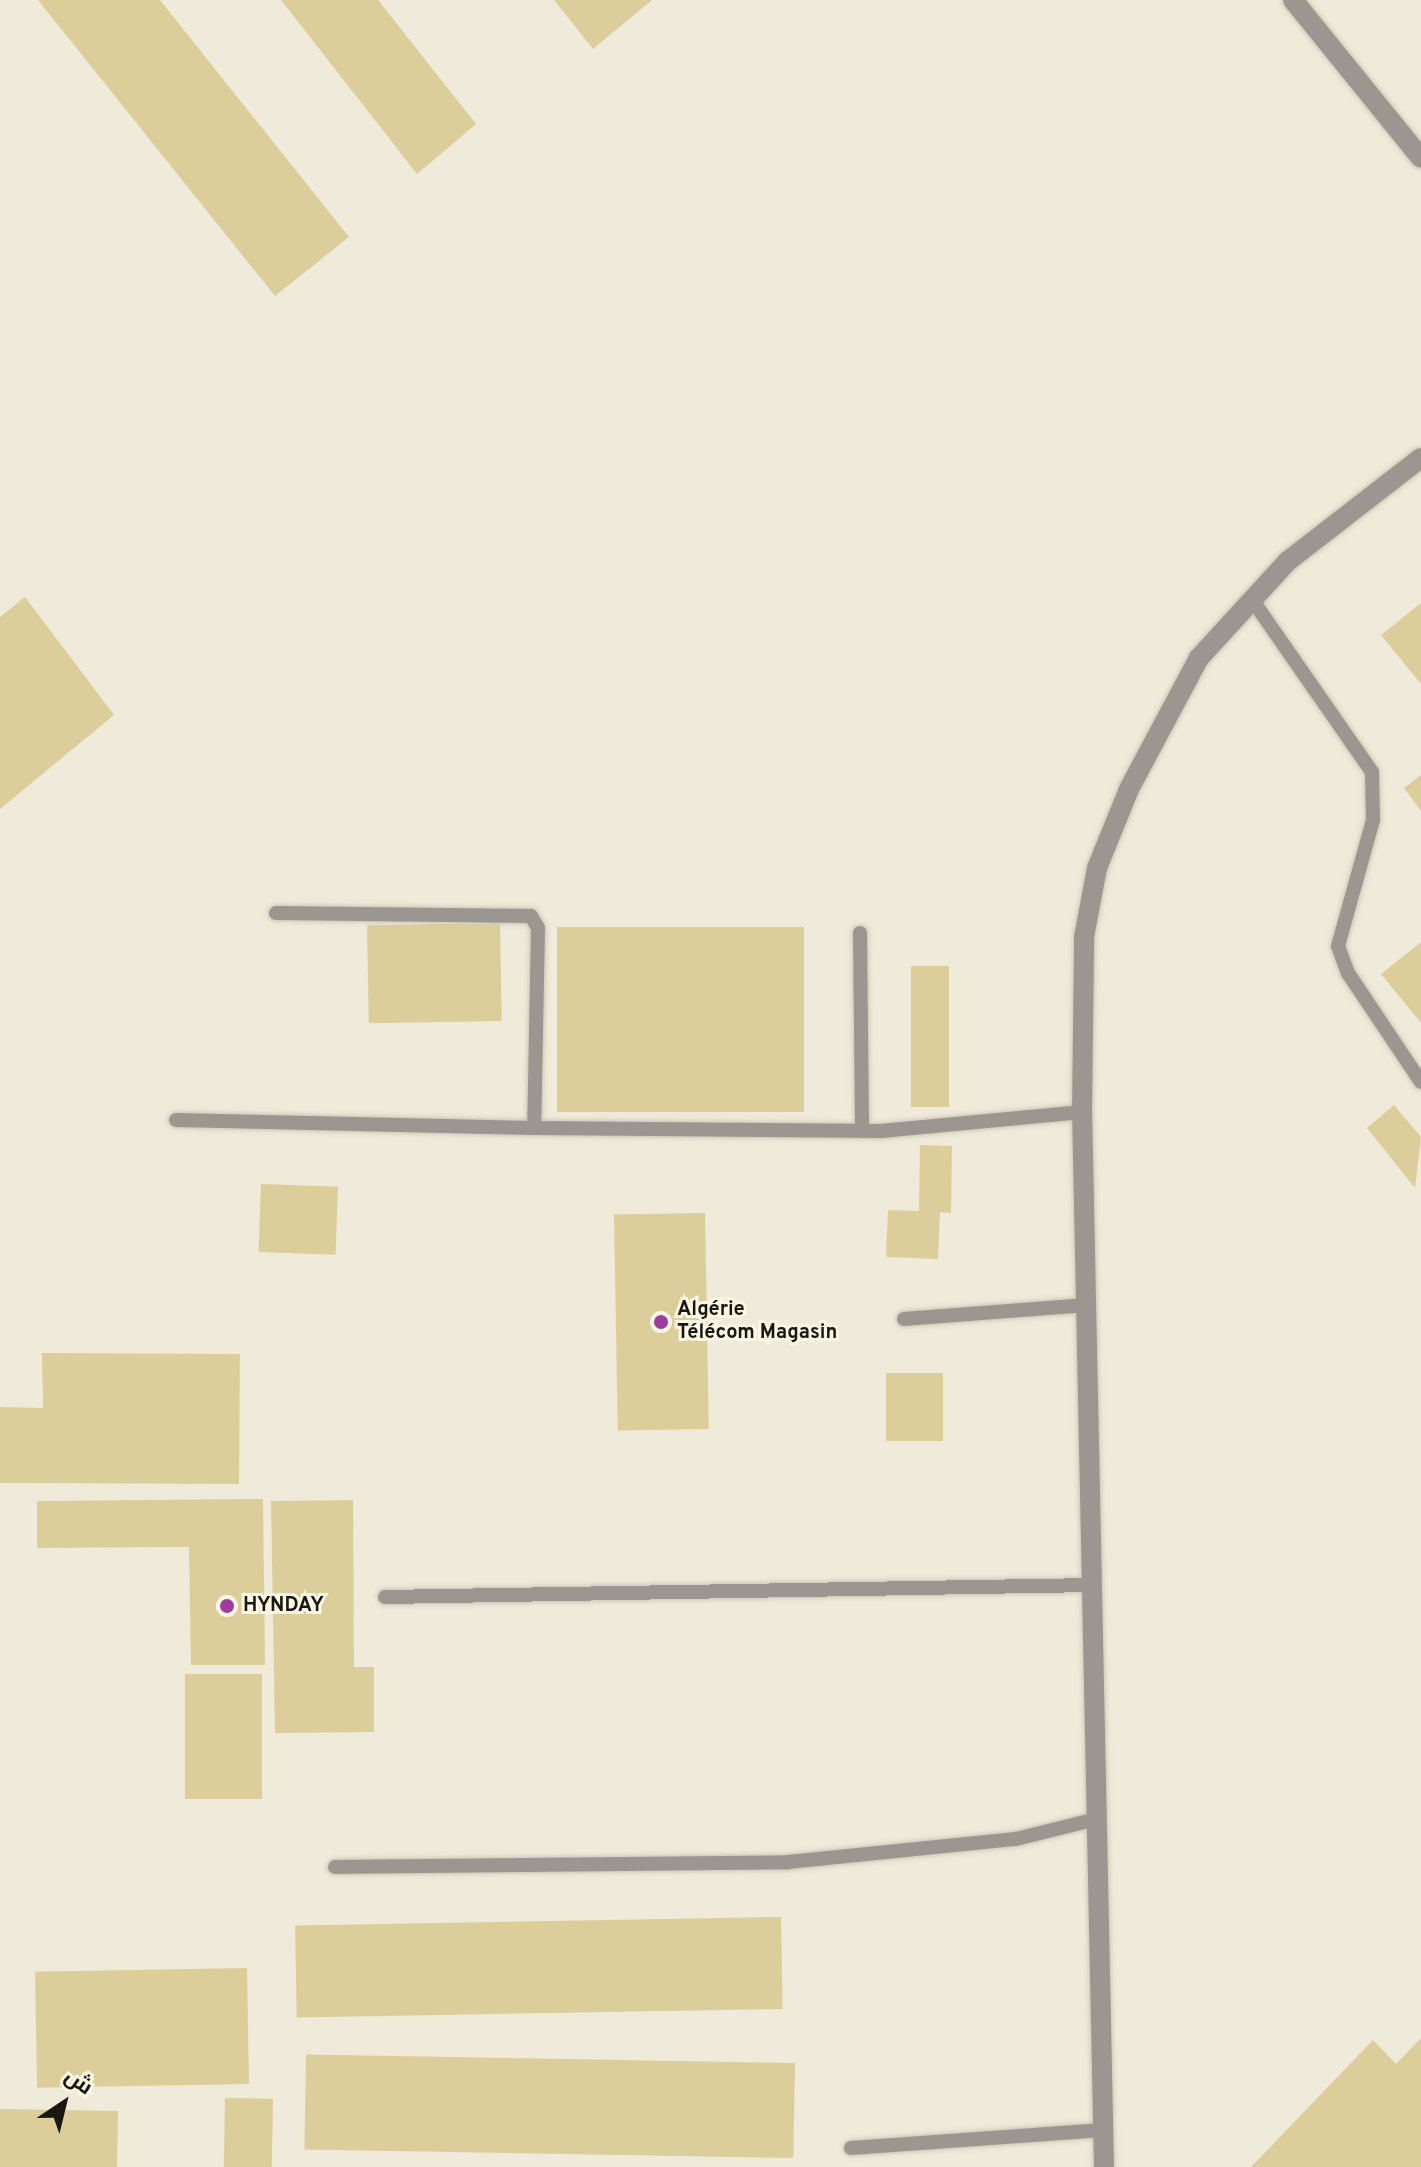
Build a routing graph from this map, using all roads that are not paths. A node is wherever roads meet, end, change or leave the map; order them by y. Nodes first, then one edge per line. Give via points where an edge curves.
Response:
1 (1293, 0) edge
2 (1421, 158) edge
3 (1421, 458) edge
4 (1251, 598) junction
5 (276, 913) dead end
6 (860, 933) dead end
7 (1421, 1082) edge
8 (1082, 1112) junction
9 (176, 1120) dead end
10 (534, 1128) junction
11 (862, 1131) junction
12 (1086, 1305) junction
13 (904, 1319) dead end
14 (1092, 1585) junction
15 (385, 1597) dead end
16 (1097, 1819) junction
17 (335, 1867) dead end
18 (1103, 2130) junction
19 (851, 2148) dead end
20 (1104, 2167) edge

1 - 2 street
3 - 4 street
4 - 7 lane via 1372,772 1373,820 1338,946 1348,973
4 - 8 street via 1199,658 1129,789 1097,868 1084,937
5 - 10 lane via 531,916 538,928
6 - 11 lane
8 - 11 lane
8 - 12 street
9 - 10 lane
10 - 11 lane
12 - 13 lane
12 - 14 street
14 - 15 lane
14 - 16 street
16 - 17 lane via 1016,1839 788,1862
16 - 18 street
18 - 19 lane
18 - 20 street

